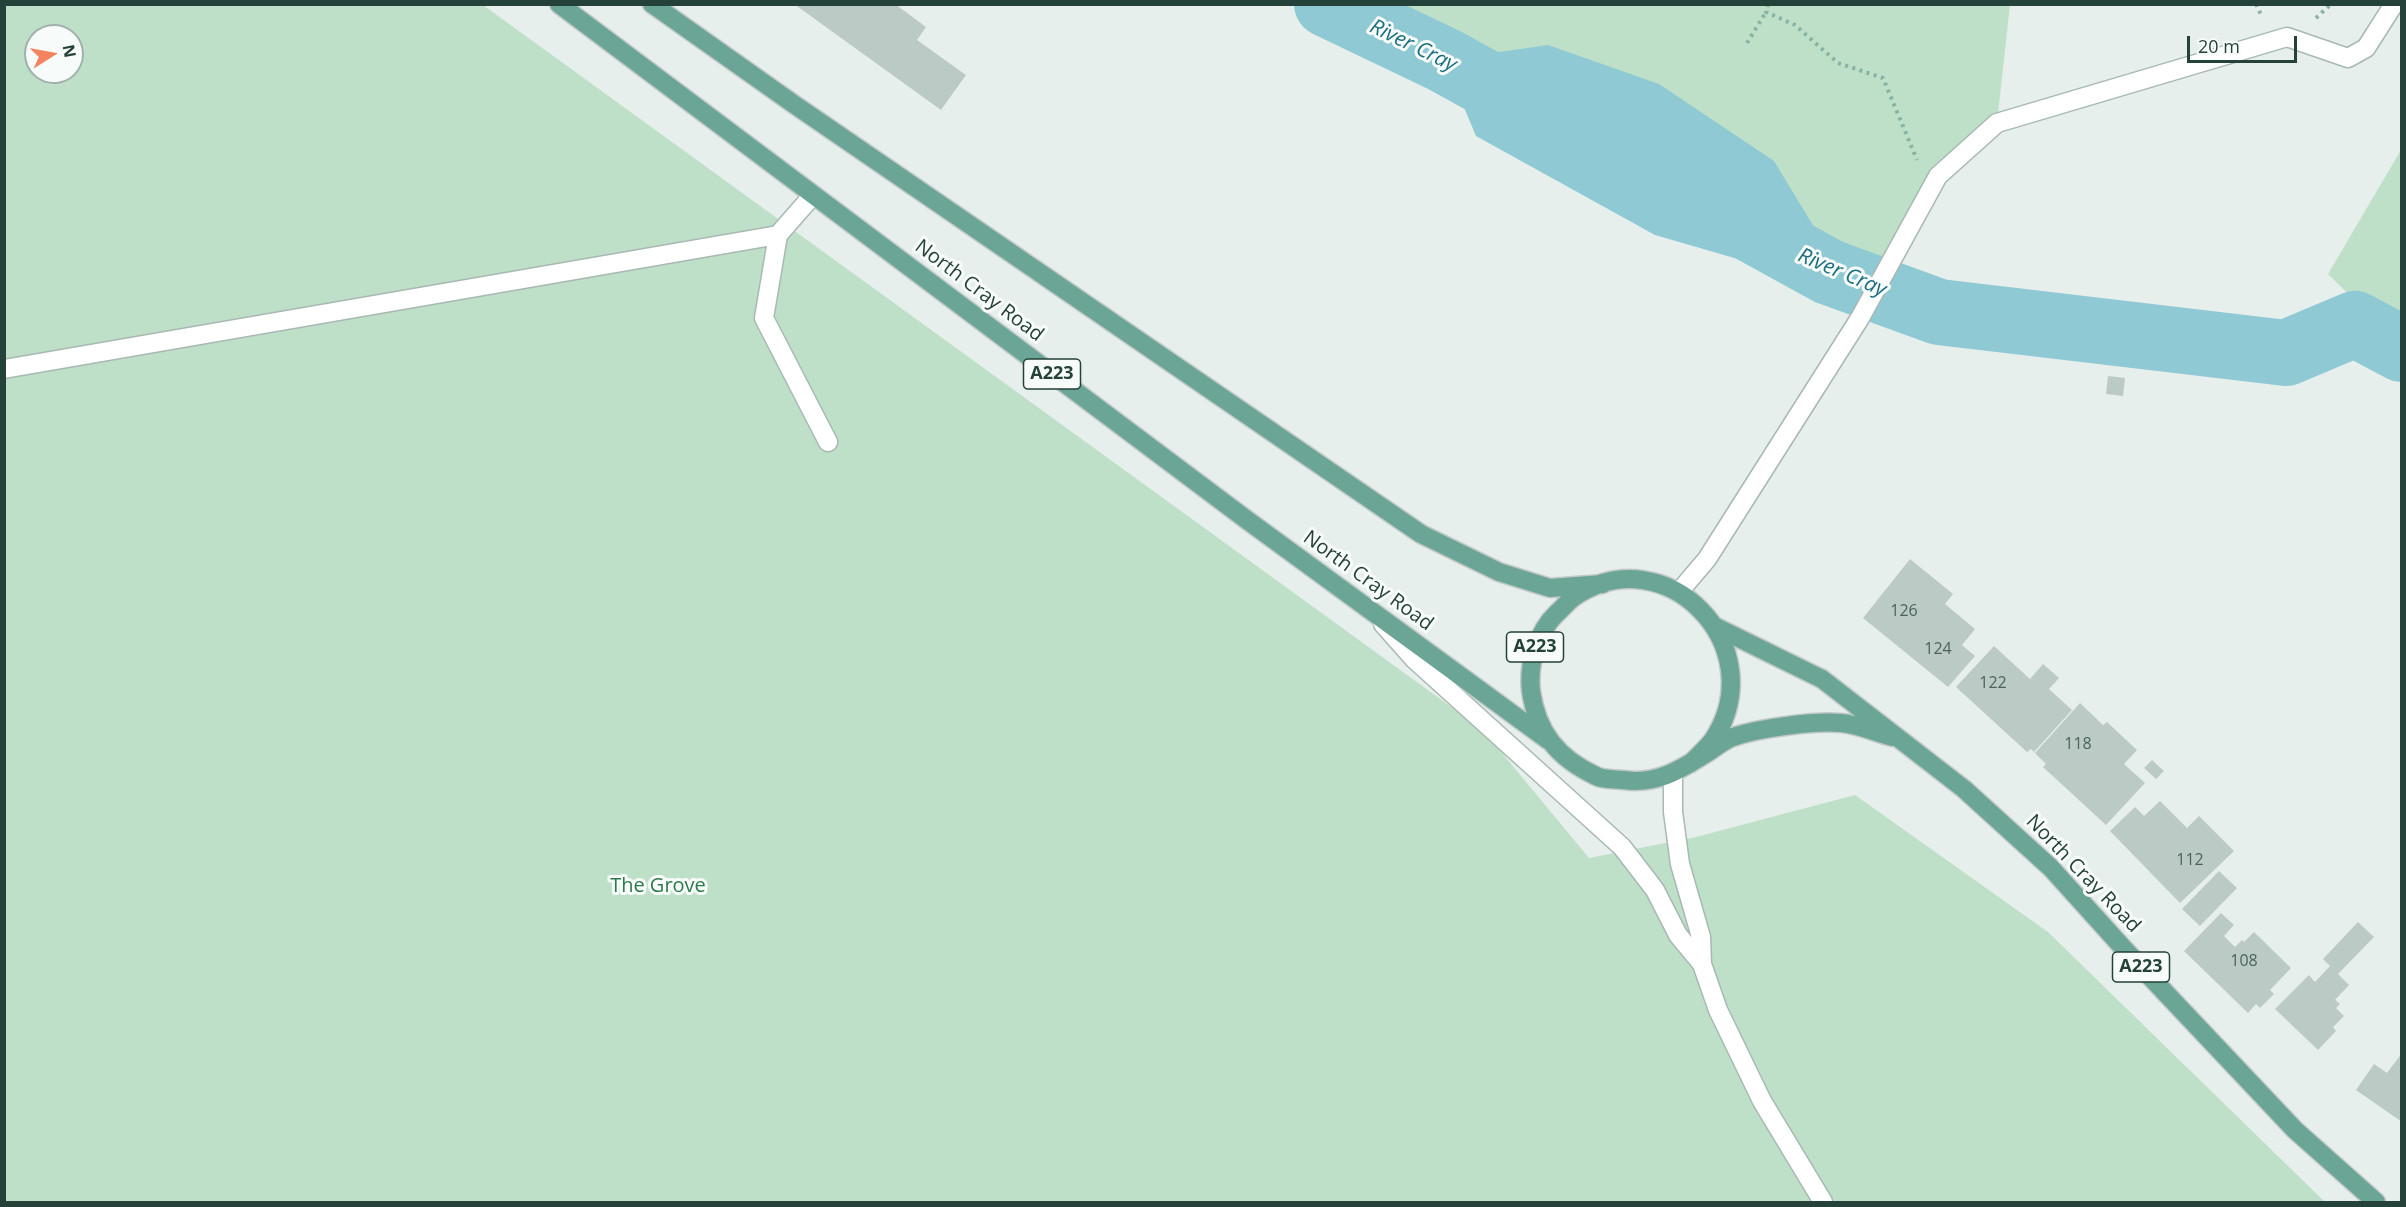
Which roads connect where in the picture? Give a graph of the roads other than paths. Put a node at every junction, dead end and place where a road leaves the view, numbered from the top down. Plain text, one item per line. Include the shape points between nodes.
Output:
1 (559, 4) edge
2 (652, 4) edge
3 (2394, 4) edge
4 (813, 195) junction
5 (778, 235) junction
6 (4, 369) edge
7 (828, 442) dead end
8 (1603, 584) junction
9 (1679, 592) junction
10 (1368, 608) junction
11 (1716, 627) junction
12 (1900, 739) junction
13 (1548, 740) junction
14 (1691, 763) junction
15 (1673, 772) junction
16 (1702, 964) junction
17 (1823, 1203) edge
18 (2376, 1203) edge

1 - 4 main road, North Cray Road / A223
2 - 8 main road, A223 via 1421,534 1499,572 1551,588
3 - 9 lane via 2366,48 2348,58 2287,37 1997,123 1938,176 1864,312 1707,559
4 - 5 lane
4 - 10 main road, North Cray Road / A223
5 - 6 lane
5 - 7 lane via 764,318
8 - 9 main road, A223 via 1629,580 1655,583
8 - 13 main road, A223 via 1574,597 1551,619 1535,647 1530,679 1534,711
9 - 11 main road, A223
10 - 13 main road, North Cray Road / A223
10 - 16 lane via 1414,659 1622,847 1654,890 1678,935
11 - 12 main road, A223 via 1822,678
11 - 14 main road, A223 via 1728,655 1731,685 1726,715 1712,741
12 - 14 main road, A223 via 1841,723 1789,726 1731,737
12 - 18 main road, North Cray Road / A223 via 1964,789 2051,868 2295,1130
13 - 15 main road, A223 via 1570,763 1599,777 1640,782
14 - 15 main road, A223
15 - 16 lane via 1672,812 1680,864 1701,937
16 - 17 lane via 1718,1010 1762,1101

